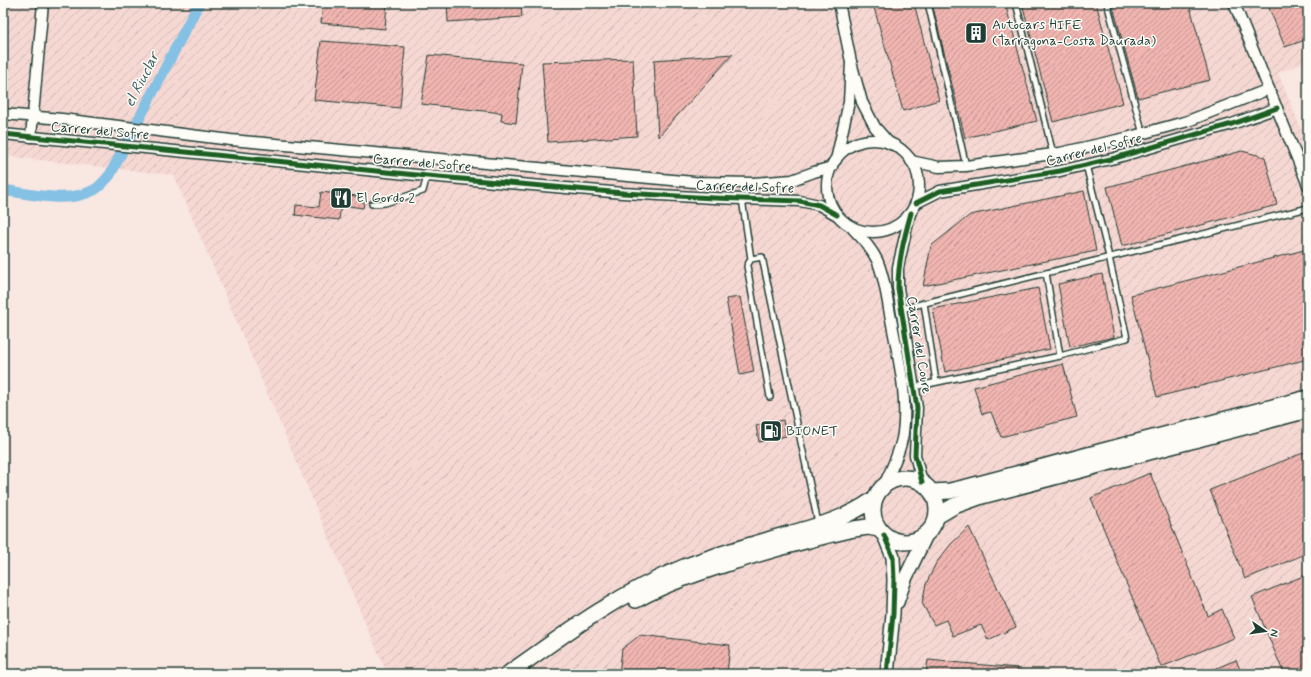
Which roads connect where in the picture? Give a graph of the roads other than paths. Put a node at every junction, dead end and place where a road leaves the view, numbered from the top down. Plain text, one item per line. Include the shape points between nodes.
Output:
1 (43, 3) edge
2 (839, 3) edge
3 (928, 3) edge
4 (1016, 3) edge
5 (1107, 3) edge
6 (1234, 3) edge
7 (851, 62) junction
8 (1269, 89) junction
9 (1277, 108) junction
10 (3, 114) edge
11 (33, 116) junction
12 (3, 134) edge
13 (1143, 134) junction
14 (31, 137) junction
15 (890, 144) junction
16 (1053, 154) junction
17 (911, 161) junction
18 (834, 164) junction
19 (1086, 165) junction
20 (966, 166) junction
21 (427, 176) junction
22 (1308, 185) edge
23 (742, 199) junction
24 (916, 203) junction
25 (372, 204) dead end
26 (1308, 208) edge
27 (911, 213) junction
28 (838, 215) junction
29 (852, 227) junction
30 (1109, 257) junction
31 (751, 259) junction
32 (1046, 273) junction
33 (924, 303) junction
34 (901, 309) junction
35 (1060, 356) junction
36 (936, 382) junction
37 (914, 387) junction
38 (770, 397) dead end
39 (1308, 398) edge
40 (1308, 410) edge
41 (884, 484) junction
42 (927, 487) junction
43 (874, 499) junction
44 (937, 516) junction
45 (818, 526) junction
46 (882, 532) junction
47 (926, 535) junction
48 (893, 614) junction
49 (508, 674) edge
50 (526, 674) edge
51 (887, 674) edge

1 - 11 street
2 - 7 street
3 - 20 lane
4 - 16 lane
5 - 13 lane
6 - 8 street
7 - 15 street via 862,102 875,127
7 - 18 street via 849,102
8 - 9 street
8 - 13 street, Carrer del Sofre via 1188,121
9 - 19 street, Carrer del Sofre via 1179,140
9 - 22 street
10 - 11 street, Carrer del Sofre
11 - 14 street
11 - 18 street, Carrer del Sofre via 239,141 694,182 753,183 792,180
12 - 14 street, Carrer del Sofre
13 - 16 street, Carrer del Sofre
14 - 21 street, Carrer del Sofre
15 - 17 street
15 - 18 street via 872,140 861,142 845,150
16 - 20 street, Carrer del Sofre
17 - 20 street, Carrer del Sofre via 939,167
17 - 24 street via 918,180
18 - 28 street via 828,180 828,191 832,207
19 - 24 street, Carrer del Sofre via 1053,173 940,191
19 - 30 lane
21 - 23 street, Carrer del Sofre
21 - 25 lane via 423,191 386,203
23 - 28 street, Carrer del Sofre via 800,201 819,205
23 - 31 lane
24 - 27 street
26 - 30 lane
27 - 29 street via 888,230 880,232
27 - 34 street, Carrer del Coure via 898,267
28 - 29 street
29 - 41 street, Carrer del Coure via 877,261 884,284 902,380 905,411 903,435
30 - 32 lane
30 - 35 lane via 1127,338
31 - 38 lane via 747,266
31 - 45 lane via 762,257
32 - 33 lane
32 - 35 lane
33 - 34 lane
33 - 36 lane
34 - 37 street, Carrer del Coure
35 - 36 lane
36 - 37 lane
37 - 42 street, Carrer del Coure via 917,408 915,455
39 - 42 main road via 950,491
40 - 44 main road via 982,496 954,506
41 - 42 main road via 908,477
41 - 43 main road
42 - 44 main road via 936,502
43 - 45 main road via 854,512
43 - 46 main road via 873,516
44 - 47 main road
45 - 49 main road via 719,554 651,581 610,604
46 - 47 main road via 891,539 904,542 914,541
46 - 48 street via 892,557
46 - 50 main road via 868,527 854,528 769,551 677,581 610,615
47 - 48 street via 905,579
48 - 51 street

